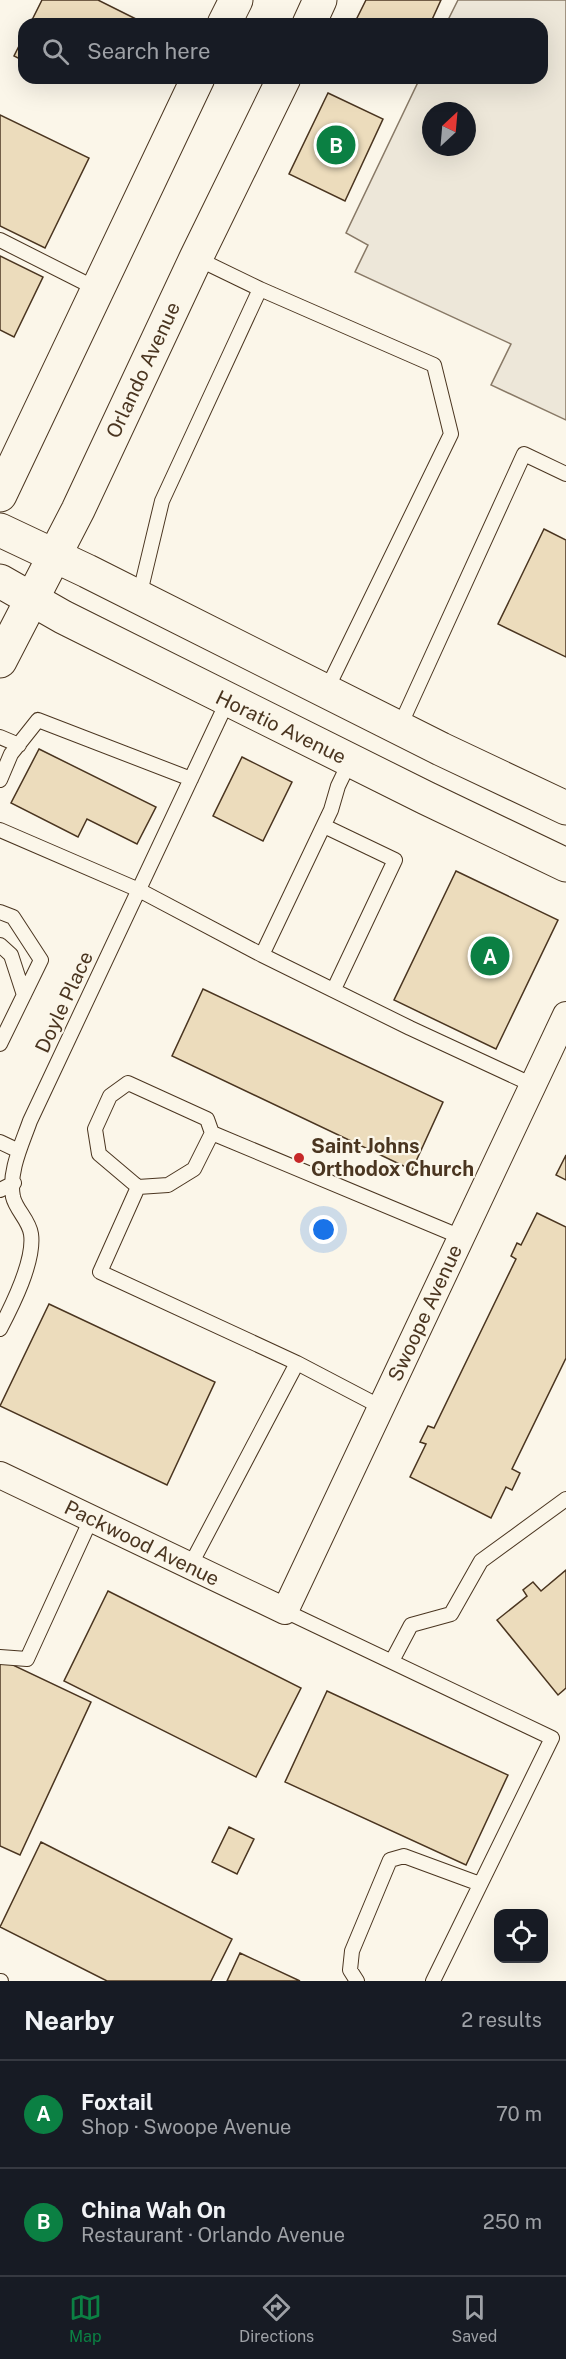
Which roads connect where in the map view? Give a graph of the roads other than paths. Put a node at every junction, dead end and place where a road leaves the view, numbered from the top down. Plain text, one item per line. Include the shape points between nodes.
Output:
1 (236, 0) edge
2 (320, 0) edge
3 (227, 18) edge
4 (312, 18) edge
5 (195, 84) edge
6 (281, 84) edge
7 (0, 240) edge
8 (196, 258) junction
9 (260, 289) junction
10 (98, 290) junction
11 (566, 474) edge
12 (0, 495) edge
13 (0, 530) edge
14 (54, 556) junction
15 (0, 581) edge
16 (139, 597) junction
17 (31, 599) junction
18 (0, 661) edge
19 (326, 691) junction
20 (228, 700) junction
21 (399, 728) junction
22 (0, 737) edge
23 (19, 745) junction
24 (350, 761) junction
25 (191, 779) junction
26 (0, 780) edge
27 (566, 808) edge
28 (324, 826) junction
29 (0, 830) edge
30 (566, 865) edge
31 (139, 890) junction
32 (0, 912) edge
33 (0, 945) edge
34 (262, 955) junction
35 (334, 989) junction
36 (24, 995) junction
37 (566, 1015) edge
38 (0, 1044) edge
39 (533, 1085) junction
40 (212, 1133) junction
41 (0, 1142) edge
42 (19, 1152) junction
43 (14, 1183) junction
44 (138, 1188) junction
45 (0, 1190) edge
46 (461, 1237) junction
47 (0, 1329) edge
48 (297, 1363) junction
49 (381, 1407) junction
50 (0, 1475) edge
51 (566, 1499) edge
52 (91, 1519) junction
53 (190, 1566) junction
54 (285, 1611) junction
55 (0, 1657) edge
56 (392, 1661) junction
57 (480, 1884) junction
58 (357, 1981) edge
59 (433, 1981) edge

1 - 3 main road
2 - 4 main road
5 - 10 main road
6 - 8 main road, Orlando Avenue
7 - 10 lane
8 - 9 lane
8 - 14 main road, Orlando Avenue
9 - 16 lane via 162,501
9 - 19 lane via 434,364 451,434
10 - 12 main road
11 - 21 lane via 524,454
13 - 14 main road
14 - 16 main road
14 - 17 main road, Orlando Avenue
15 - 17 main road, Horatio Avenue
16 - 19 main road
17 - 18 main road, Orlando Avenue
17 - 20 main road, Horatio Avenue
19 - 21 main road
20 - 24 main road, Horatio Avenue
20 - 25 lane, Doyle Place
21 - 27 main road
22 - 23 lane
23 - 25 lane via 38,720
23 - 26 lane
24 - 28 lane
24 - 30 main road, Horatio Avenue
25 - 31 lane, Doyle Place
28 - 34 lane
28 - 35 lane via 395,860
29 - 31 lane
31 - 34 lane
31 - 42 lane, Doyle Place
32 - 36 lane via 13,917 41,960
33 - 36 lane via 11,955
34 - 35 lane
35 - 39 lane
36 - 38 lane
37 - 39 street, Swoope Avenue
39 - 46 street, Swoope Avenue
40 - 44 lane via 194,1169 168,1185
40 - 44 lane via 207,1119 128,1083 110,1096 94,1129 99,1154
40 - 46 lane
41 - 42 lane
42 - 43 lane, Doyle Place
43 - 45 lane
43 - 47 lane, Doyle Place via 13,1197 31,1235 28,1262
44 - 48 lane via 100,1272
46 - 49 street, Swoope Avenue
48 - 49 lane
48 - 53 lane
49 - 54 street, Swoope Avenue
50 - 52 street, Packwood Avenue
51 - 56 lane via 481,1562 451,1614 411,1625
52 - 53 street, Packwood Avenue
52 - 55 lane via 27,1659
53 - 54 street, Packwood Avenue
54 - 56 lane
56 - 57 lane via 552,1738
57 - 58 lane via 404,1856 390,1860 352,1951 350,1970
57 - 59 lane

